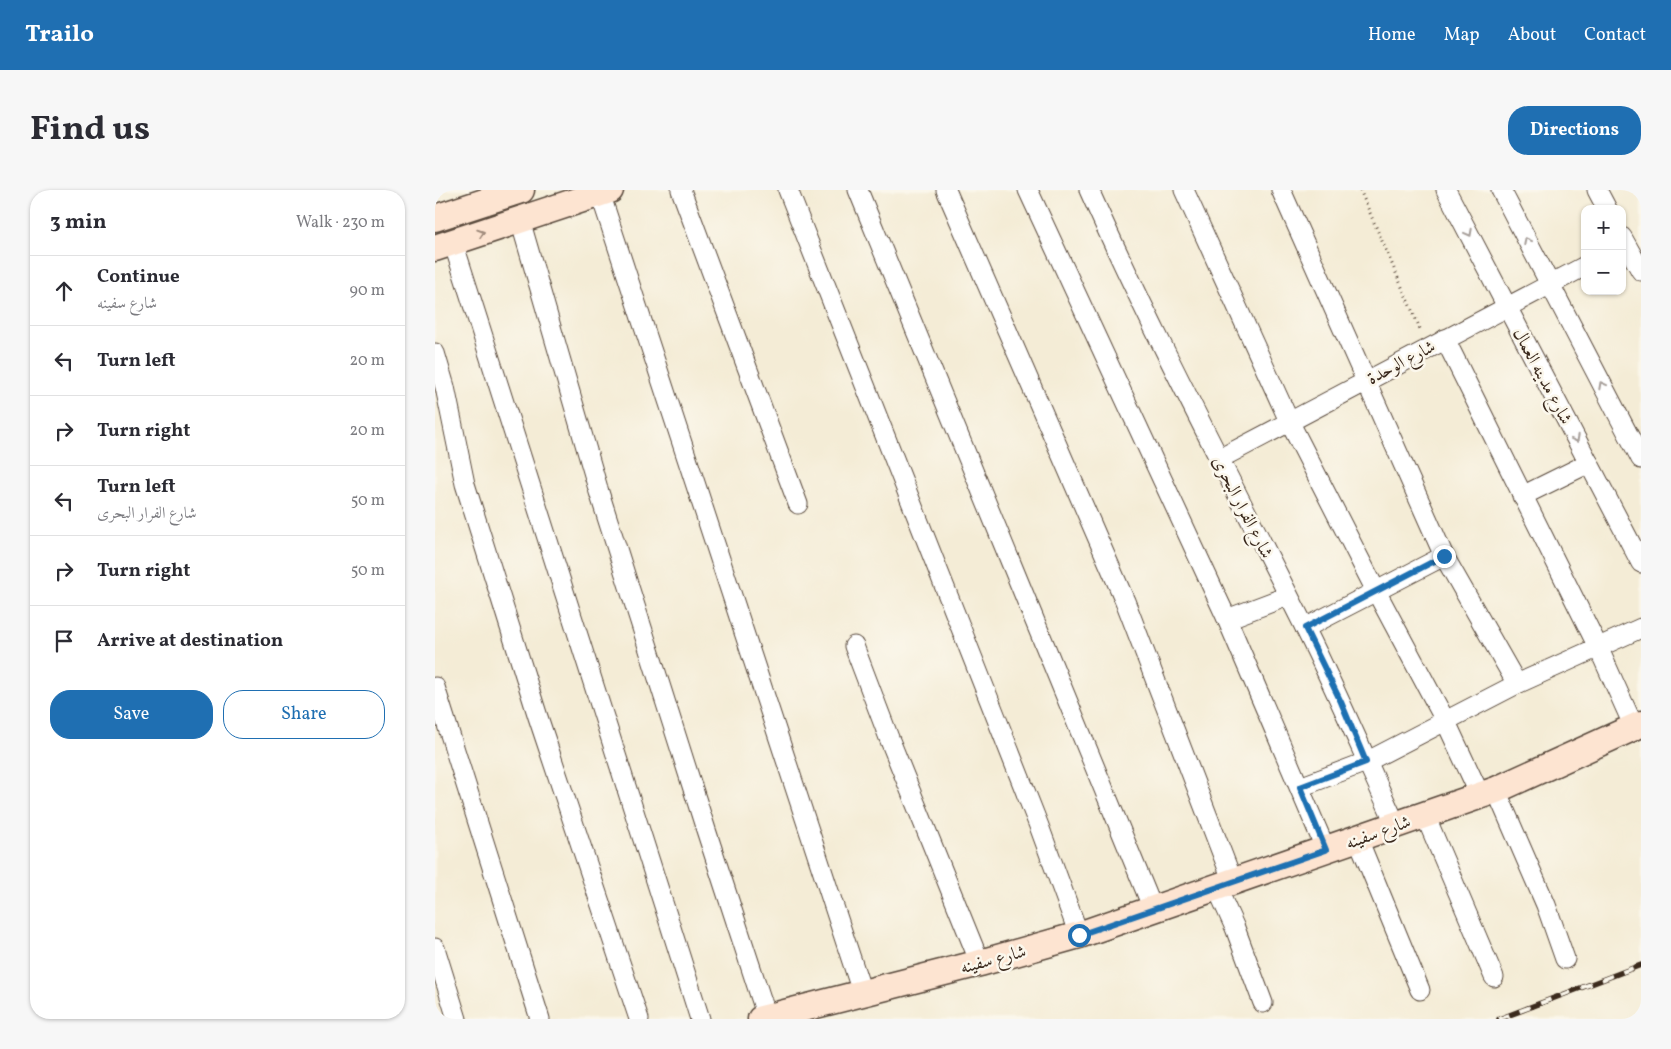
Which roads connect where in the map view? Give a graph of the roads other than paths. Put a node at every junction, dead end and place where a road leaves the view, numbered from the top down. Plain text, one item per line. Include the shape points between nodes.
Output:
1 (521, 190) edge
2 (681, 190) edge
3 (788, 190) edge
4 (858, 190) edge
5 (946, 190) edge
6 (1027, 190) edge
7 (1089, 190) edge
8 (1184, 190) edge
9 (1281, 190) edge
10 (1446, 190) edge
11 (1501, 190) edge
12 (1597, 190) edge
13 (605, 192) edge
14 (1605, 205) edge
15 (435, 218) edge
16 (520, 220) junction
17 (1628, 241) edge
18 (444, 245) edge
19 (1581, 268) edge
20 (1641, 271) edge
21 (1550, 284) junction
22 (1507, 307) junction
23 (1437, 344) junction
24 (435, 353) edge
25 (1366, 381) junction
26 (1289, 421) junction
27 (1636, 438) edge
28 (1219, 459) junction
29 (1641, 459) edge
30 (1589, 463) junction
31 (1521, 496) junction
32 (798, 504) dead end
33 (1444, 556) junction
34 (1641, 563) edge
35 (1376, 591) junction
36 (1288, 596) junction
37 (1227, 619) junction
38 (1305, 628) junction
39 (1641, 628) edge
40 (854, 646) dead end
41 (1598, 647) junction
42 (1517, 684) junction
43 (435, 687) edge
44 (1446, 722) junction
45 (1638, 726) edge
46 (1366, 762) junction
47 (1300, 787) junction
48 (1488, 793) junction
49 (1425, 815) junction
50 (1396, 825) junction
51 (1358, 839) junction
52 (1326, 850) junction
53 (1225, 885) junction
54 (1153, 910) junction
55 (1079, 935) junction
56 (435, 948) edge
57 (1565, 959) dead end
58 (980, 963) junction
59 (1494, 977) dead end
60 (1419, 990) dead end
61 (861, 992) junction
62 (1263, 1003) dead end
63 (764, 1018) edge
64 (457, 1019) edge
65 (540, 1019) edge
66 (639, 1019) edge
67 (701, 1019) edge

1 - 15 street
2 - 32 street
3 - 55 street
4 - 54 street
5 - 53 street via 1125,601
6 - 37 street
7 - 28 street, شارع الفرار البحرى
8 - 26 street
9 - 25 street
10 -> 22 street, شارع مدينه العمال
21 -> 11 street
12 - 14 street
13 - 16 street
13 - 61 street
18 -> 16 street
16 - 63 street via 599,492
17 - 20 street
18 - 67 street
19 - 21 street, شارع الوحدة
21 - 22 street, شارع الوحدة
27 -> 21 street
22 - 23 street, شارع الوحدة
22 -> 30 street, شارع مدينه العمال
23 - 25 street, شارع الوحدة
23 - 31 street
24 - 66 street via 465,484 538,717
25 - 26 street, شارع الوحدة
25 - 33 street
26 - 28 street, شارع الوحدة
26 - 35 street
27 - 29 street
28 - 36 street, شارع الفرار البحرى
30 - 31 street
30 - 34 street, شارع مدينه العمال
31 - 41 street
33 - 35 street
33 - 42 street
35 - 38 street
35 - 44 street
36 - 37 street
36 - 38 street, شارع الفرار البحرى
37 - 47 street
38 - 46 street, شارع الفرار البحرى
39 - 41 street
40 - 58 street
41 - 42 street
41 - 45 street
42 - 44 street
43 - 65 street
44 - 46 street
44 - 48 street
45 - 48 street, شارع سفينه
46 - 47 street
46 - 50 street, شارع الفرار البحرى
47 - 52 street
48 - 49 street, شارع سفينه
48 - 57 street via 1546,904
49 - 50 street, شارع سفينه
49 - 59 street
50 - 51 street, شارع سفينه
51 - 52 street, شارع سفينه
51 - 60 street
52 - 53 street, شارع سفينه
53 - 54 street, شارع سفينه
53 - 62 street via 1235,928
54 - 55 street, شارع سفينه
55 - 58 street, شارع سفينه
56 - 64 street
58 - 61 street, شارع سفينه
61 - 63 street, شارع سفينه

